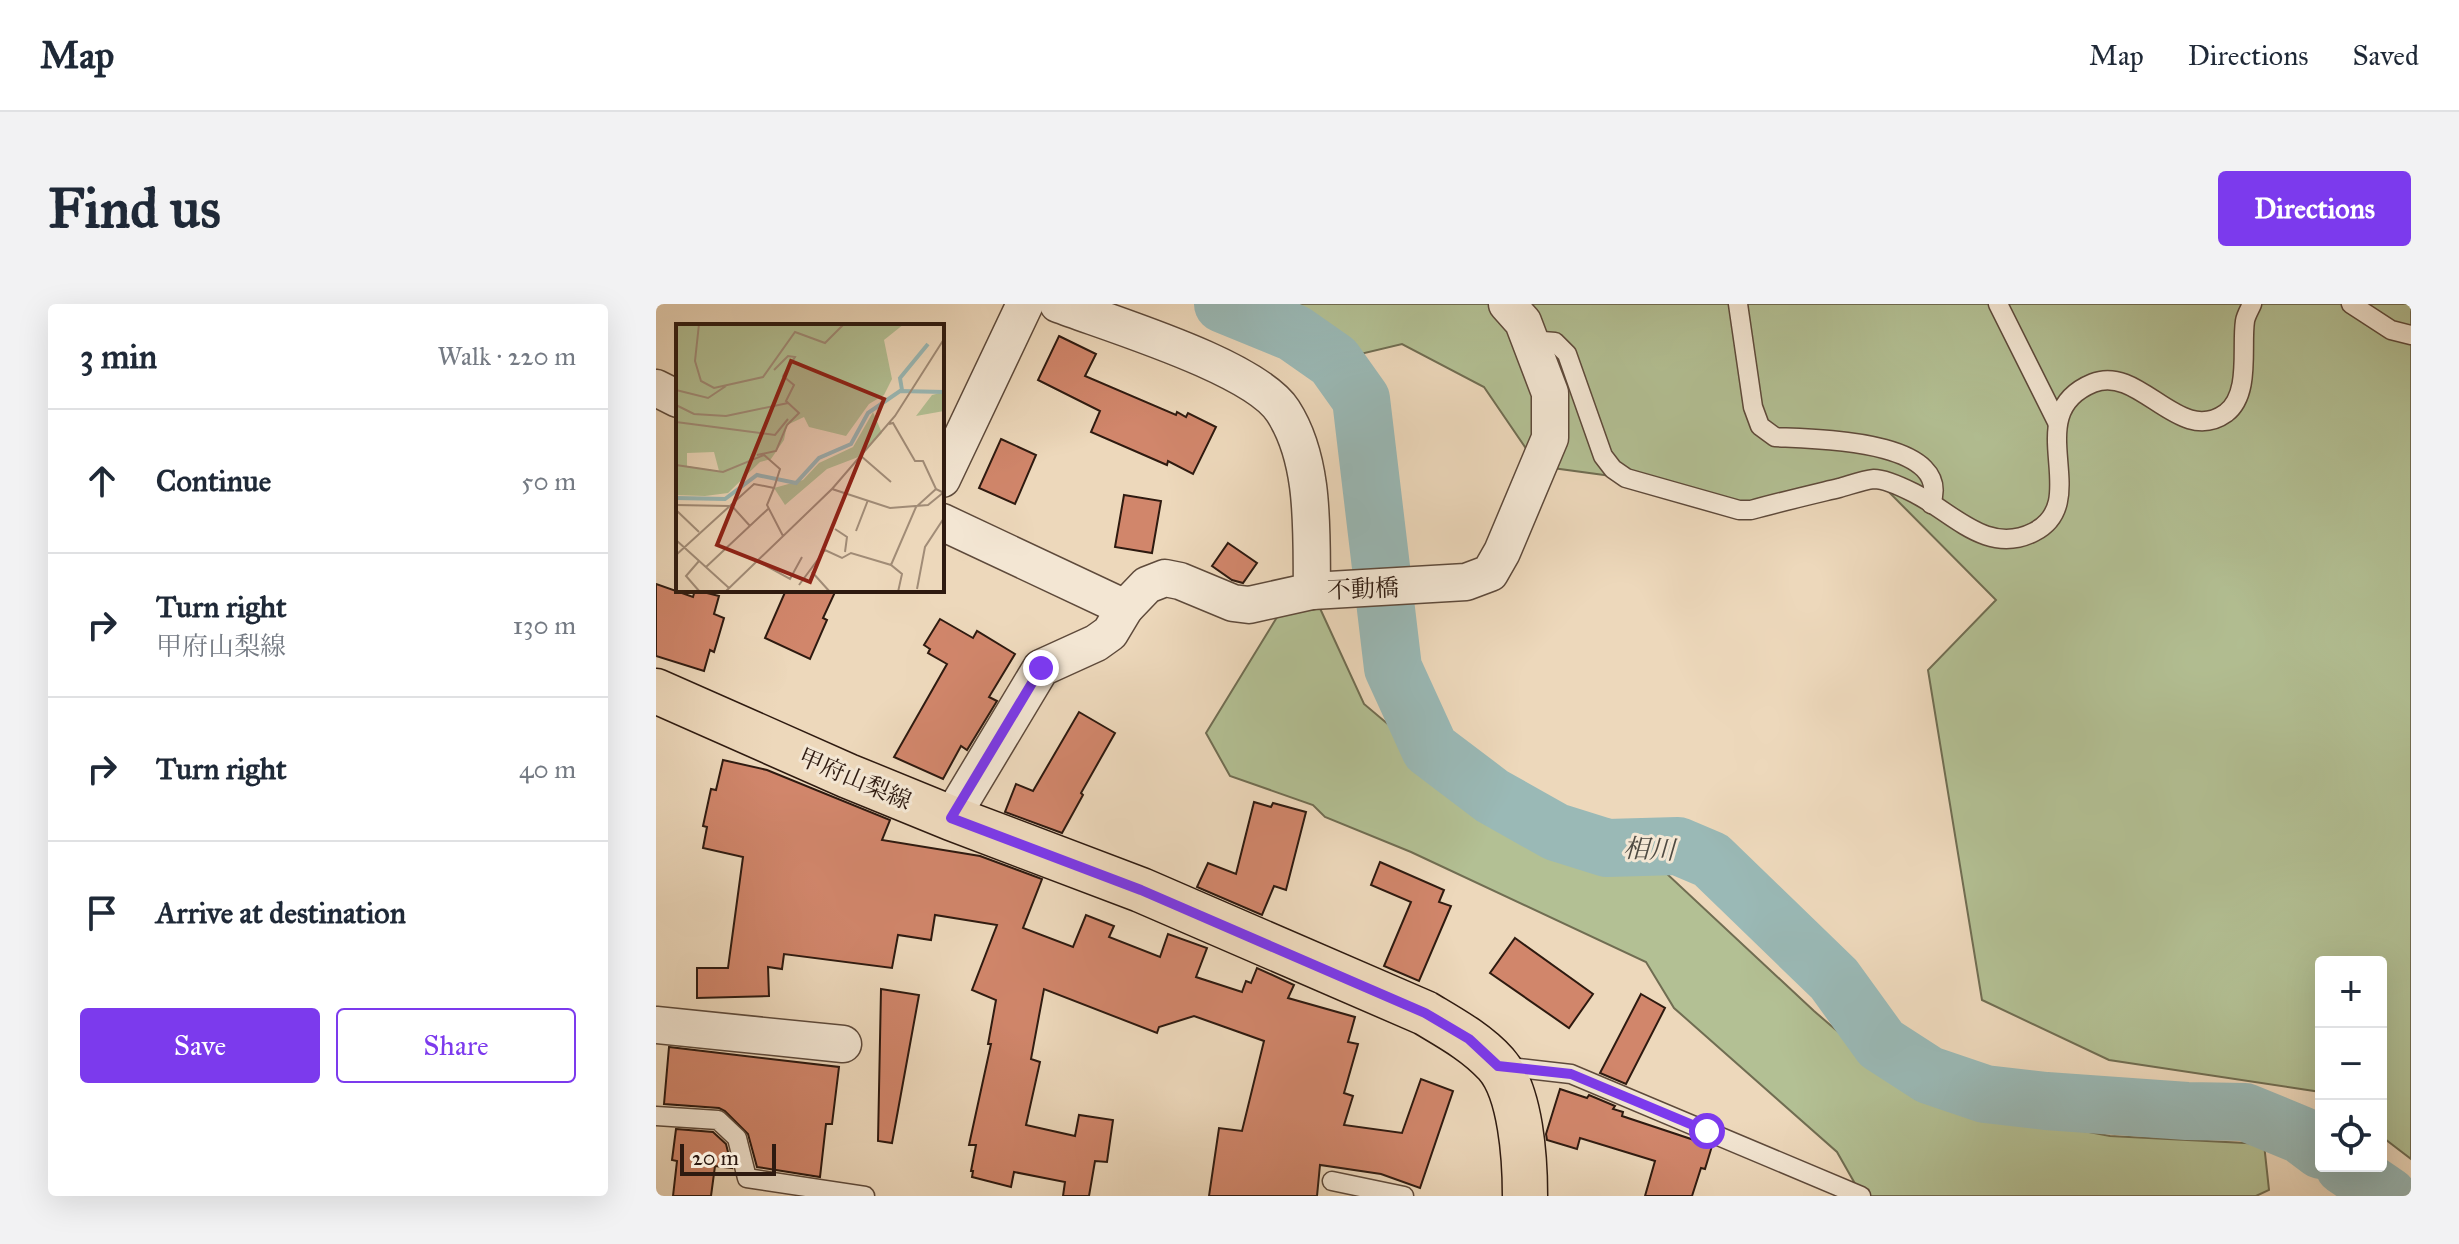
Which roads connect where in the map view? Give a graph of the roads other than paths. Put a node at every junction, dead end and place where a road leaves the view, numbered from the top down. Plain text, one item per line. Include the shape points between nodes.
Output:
1 (1025, 304) edge
2 (1058, 304) edge
3 (1507, 304) edge
4 (1738, 304) edge
5 (1998, 304) edge
6 (2252, 304) edge
7 (2351, 304) edge
8 (2411, 335) edge
9 (1530, 340) junction
10 (656, 388) edge
11 (676, 398) edge
12 (2057, 422) junction
13 (944, 475) edge
14 (1931, 504) junction
15 (944, 523) edge
16 (1312, 591) junction
17 (1125, 608) junction
18 (656, 691) edge
19 (951, 818) junction
20 (656, 1025) edge
21 (843, 1044) dead end
22 (1498, 1066) junction
23 (656, 1116) edge
24 (1332, 1181) dead end
25 (745, 1187) edge
26 (865, 1196) edge
27 (1404, 1196) edge
28 (1525, 1196) edge
29 (1861, 1196) edge

1 - 13 street
2 - 16 street via 1224,367 1266,390 1283,411 1296,441 1310,495
3 - 9 street, 不動橋
4 - 14 lane via 1753,407 1766,432 1775,437 1862,442 1919,464 1934,481
5 - 12 lane
6 - 12 lane via 2245,319 2245,367 2228,412 2201,421 2183,417 2112,379 2082,388
7 - 8 lane via 2391,330
9 - 14 lane via 1555,342 1567,354 1603,456 1626,478 1739,510 1876,479
9 - 16 street, 不動橋 via 1550,393 1550,438 1490,573 1466,582
10 - 11 street
12 - 14 lane via 2060,488 2047,522 2035,532 1998,539 1978,534
15 - 17 street
16 - 17 street, 不動橋 via 1249,605 1165,578 1147,585
17 - 19 street via 1110,633 1096,643 1041,668
18 - 19 main road, 甲府山梨線
19 - 22 main road, 甲府山梨線 via 1141,890 1425,1013 1469,1039
20 - 21 street
22 - 28 main road, 甲府山梨線 via 1517,1109
22 - 29 lane via 1571,1074
23 - 25 lane via 718,1120 737,1138
24 - 27 lane
25 - 26 lane

